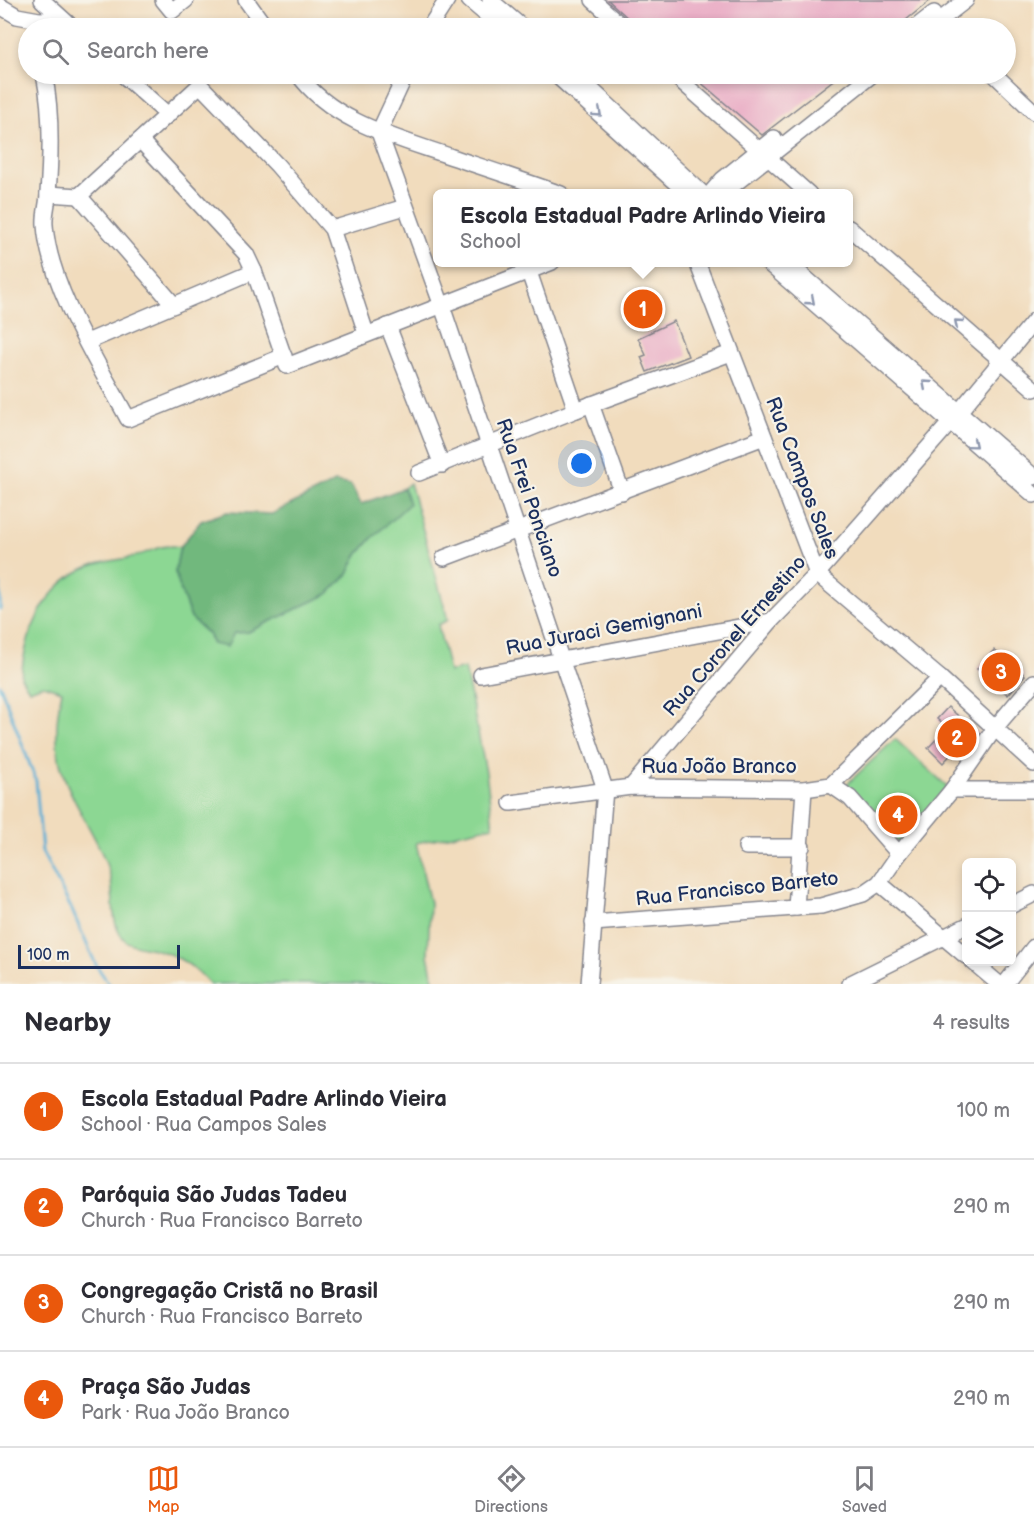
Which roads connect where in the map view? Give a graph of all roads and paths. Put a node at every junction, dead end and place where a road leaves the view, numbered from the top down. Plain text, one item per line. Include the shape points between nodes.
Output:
1 (42, 0) edge
2 (186, 0) edge
3 (246, 0) edge
4 (447, 0) edge
5 (469, 0) edge
6 (490, 0) edge
7 (593, 0) edge
8 (951, 0) edge
9 (966, 0) edge
10 (0, 6) edge
11 (168, 6) edge
12 (17, 16) joint
13 (26, 18) edge
14 (62, 18) edge
15 (260, 18) edge
16 (435, 18) edge
17 (490, 18) edge
18 (511, 18) edge
19 (613, 18) edge
20 (941, 18) edge
21 (944, 18) edge
22 (46, 84) edge
23 (133, 84) edge
24 (308, 84) edge
25 (401, 84) edge
26 (566, 84) edge
27 (586, 84) edge
28 (684, 84) edge
29 (845, 84) edge
30 (859, 84) edge
31 (1005, 84) edge
32 (1034, 112) edge
33 (168, 115) junction
34 (379, 132) junction
35 (140, 140) junction
36 (763, 153) junction
37 (546, 189) edge
38 (682, 189) edge
39 (698, 189) edge
40 (714, 189) edge
41 (727, 189) edge
42 (803, 189) edge
43 (48, 194) junction
44 (79, 196) junction
45 (405, 207) junction
46 (332, 229) junction
47 (853, 232) edge
48 (540, 267) edge
49 (699, 267) edge
50 (773, 267) edge
51 (792, 267) edge
52 (254, 271) junction
53 (529, 272) junction
54 (174, 304) junction
55 (442, 306) junction
56 (1034, 321) edge
57 (388, 326) junction
58 (366, 333) junction
59 (87, 342) junction
60 (731, 353) junction
61 (286, 361) junction
62 (1001, 361) junction
63 (1034, 389) edge
64 (591, 404) junction
65 (576, 410) junction
66 (954, 418) junction
67 (764, 437) junction
68 (490, 444) junction
69 (442, 465) junction
70 (419, 473) dead end
71 (1034, 477) edge
72 (622, 492) junction
73 (1034, 495) edge
74 (518, 532) junction
75 (444, 558) dead end
76 (817, 574) junction
77 (771, 621) junction
78 (562, 658) junction
79 (481, 675) dead end
80 (940, 678) junction
81 (1034, 682) edge
82 (994, 728) junction
83 (1034, 764) edge
84 (831, 785) junction
85 (631, 787) junction
86 (604, 789) junction
87 (804, 789) junction
88 (952, 790) junction
89 (1034, 790) edge
90 (511, 803) dead end
91 (746, 847) dead end
92 (802, 847) junction
93 (899, 854) junction
94 (879, 883) junction
95 (1034, 894) edge
96 (1016, 903) edge
97 (796, 908) junction
98 (593, 923) junction
99 (962, 928) edge
100 (945, 937) junction
101 (1034, 947) edge
102 (962, 952) edge
103 (978, 966) edge
104 (589, 984) edge
105 (849, 984) edge
106 (999, 984) edge
107 (1005, 984) edge

1 - 14 street
2 - 11 street
3 - 15 street
4 - 16 street
5 - 17 street
6 - 18 street
7 - 19 street
8 - 20 street
9 - 21 street
10 - 12 street
12 - 13 street
22 - 43 street
23 - 33 street
24 - 34 street via 344,115
25 - 34 street
26 -> 38 street
27 - 39 street
28 - 36 street
29 - 36 street
30 - 36 street
31 - 32 street
33 - 35 street
33 - 46 street via 200,85
34 - 37 street
34 - 45 street, Rua Frei Ponciano
35 - 44 street
35 - 52 street via 239,244
36 - 40 street
36 - 41 street
36 - 42 street
43 - 44 street
43 - 59 street via 47,238 70,310
44 - 54 street
45 - 46 street
45 - 55 street, Rua Frei Ponciano
46 - 58 street
62 -> 47 street
48 - 53 street
49 - 60 street, Rua Campos Sales
50 -> 66 street
66 -> 51 street
52 - 54 street
52 - 61 street
53 - 55 street
53 - 65 street
54 - 59 street
55 - 57 street
55 - 68 street, Rua Frei Ponciano
56 - 62 street, Rua Coronel Ernestino
57 - 58 street
57 - 69 street
58 - 61 street
59 - 61 street via 128,419
60 - 64 street
60 - 67 street, Rua Campos Sales
62 - 63 street
62 - 66 street, Rua Coronel Ernestino
64 - 65 street
64 - 72 street
65 - 68 street
66 - 71 street
66 -> 73 street
66 - 76 street, Rua Coronel Ernestino
67 - 72 street
67 - 76 street, Rua Campos Sales
68 - 69 street
68 - 74 street, Rua Frei Ponciano
69 - 70 street
72 - 74 street
74 - 75 street
74 - 78 street, Rua Frei Ponciano
76 - 77 street, Rua Coronel Ernestino
76 - 80 street, Rua Campos Sales
77 - 78 street, Rua Juraci Gemignani
77 - 85 street, Rua Coronel Ernestino
78 - 79 street, Rua Juraci Gemignani
78 - 86 street, Rua Frei Ponciano
80 - 82 street, Rua Campos Sales
80 - 84 street
81 - 82 street, Rua Francisco Barreto
82 - 83 street, Rua Campos Sales
82 - 88 street, Rua Francisco Barreto
84 - 87 street, Rua João Branco
84 - 93 street via 850,798
85 - 86 street, Rua João Branco
85 - 87 street, Rua João Branco
86 - 90 street, Rua João Branco
86 - 98 street, Rua Frei Ponciano
87 - 92 street
88 - 89 street
88 - 93 street, Rua Francisco Barreto
91 - 92 street
92 - 97 street
93 - 94 street, Rua Francisco Barreto
94 - 97 street, Rua Francisco Barreto via 842,902
94 - 100 street
95 - 96 street
97 - 98 street, Rua Francisco Barreto
98 - 104 street, Rua Frei Ponciano
99 - 100 street
100 - 102 street
100 - 105 street
101 - 107 street
103 - 106 street

